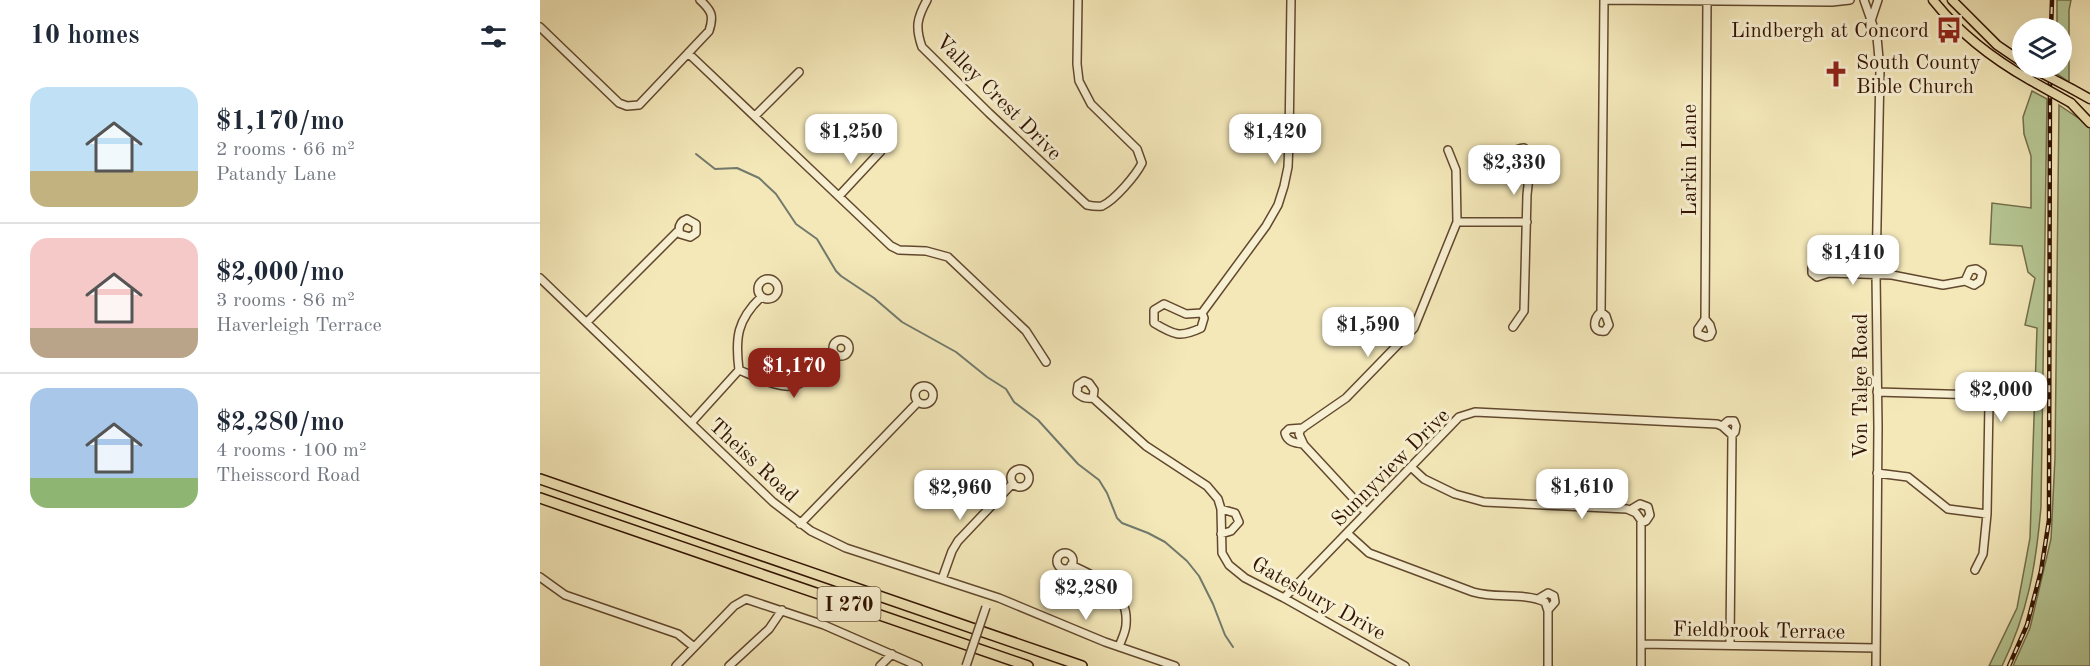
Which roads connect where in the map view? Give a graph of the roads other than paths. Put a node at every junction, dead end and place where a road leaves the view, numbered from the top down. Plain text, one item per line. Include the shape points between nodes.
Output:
1 (700, 0) edge
2 (927, 0) edge
3 (1078, 0) edge
4 (1291, 0) edge
5 (1605, 0) edge
6 (1850, 0) edge
7 (1864, 0) edge
8 (1878, 0) edge
9 (1932, 0) edge
10 (1952, 0) edge
11 (1707, 1) edge
12 (1871, 21) junction
13 (540, 27) edge
14 (688, 53) junction
15 (2012, 55) edge
16 (799, 72) dead end
17 (2051, 78) edge
18 (2090, 99) edge
19 (2071, 103) junction
20 (2090, 114) edge
21 (755, 116) junction
22 (2090, 123) edge
23 (1448, 150) dead end
24 (881, 151) dead end
25 (1525, 166) dead end
26 (839, 196) junction
27 (1457, 222) junction
28 (1527, 222) junction
29 (679, 230) dead end
30 (1830, 273) dead end
31 (1876, 274) junction
32 (540, 278) edge
33 (1965, 281) dead end
34 (761, 297) dead end
35 (1601, 312) dead end
36 (1202, 313) junction
37 (1705, 320) dead end
38 (586, 322) junction
39 (1513, 327) dead end
40 (835, 354) dead end
41 (1046, 362) dead end
42 (739, 370) junction
43 (1877, 392) junction
44 (1093, 398) dead end
45 (918, 402) dead end
46 (691, 423) junction
47 (1303, 428) junction
48 (1304, 444) junction
49 (1411, 467) junction
50 (1877, 473) junction
51 (540, 479) edge
52 (1013, 483) dead end
53 (540, 498) edge
54 (1221, 509) junction
55 (1630, 510) junction
56 (1366, 512) junction
57 (1988, 514) junction
58 (1641, 523) junction
59 (800, 524) junction
60 (1347, 532) junction
61 (1221, 534) junction
62 (1071, 565) dead end
63 (1975, 570) dead end
64 (540, 577) edge
65 (942, 579) junction
66 (990, 595) junction
67 (1284, 598) junction
68 (782, 610) junction
69 (1641, 644) junction
70 (1730, 645) junction
71 (694, 647) junction
72 (1119, 647) junction
73 (1876, 648) junction
74 (892, 654) junction
75 (676, 666) edge
76 (729, 666) edge
77 (880, 666) edge
78 (918, 666) edge
79 (966, 666) edge
80 (1028, 666) edge
81 (1082, 666) edge
82 (1175, 666) edge
83 (1405, 666) edge
84 (1548, 666) edge
85 (1641, 666) edge
86 (1876, 666) edge

1 - 14 street via 711,10 713,19 709,31
2 - 3 street, Valley Crest Drive via 918,16 922,47 1088,205 1102,206 1138,171 1142,162 1137,149 1091,104 1079,81
4 - 36 street via 1289,141 1284,186 1266,226
5 - 11 street
5 - 35 street
6 - 11 street
7 - 12 street, Von Talge Road
8 - 12 street
9 - 19 main road, bridge via 1978,46
10 - 15 main road
11 - 37 street, Larkin Lane
12 - 31 street, Von Talge Road via 1880,70
13 - 14 street via 619,103 627,106 639,105
14 - 21 street
16 - 21 street
17 - 18 main road, bridge
19 - 20 main road
19 - 22 main road
21 - 26 street
23 - 27 street via 1456,170
24 - 26 street
25 - 28 street via 1529,176
26 - 41 street via 891,246 948,257 1026,332
27 - 28 street
27 - 47 street via 1414,328 1346,398
28 - 39 street via 1524,311
29 - 38 street
30 - 31 street
31 - 33 street via 1943,285
31 - 43 street, Von Talge Road
32 - 38 street, Theiss Road
34 - 42 street via 739,329
36 - 36 street via 1186,314 1164,304 1154,310 1154,323 1174,335 1190,333 1201,328
38 - 46 street, Theiss Road
40 - 42 street via 806,382 788,388
42 - 46 street
43 - 50 street, Von Talge Road
43 - 57 street via 1986,398
44 - 54 street via 1146,446 1207,486
45 - 59 street
46 - 59 street, Theiss Road
47 - 48 street via 1299,434
47 - 48 street via 1285,433 1292,442
48 - 56 street
49 - 55 street via 1445,489 1484,502
49 - 56 street, Sunnyview Drive
49 - 70 street, Sunnyview Drive via 1459,417 1475,412 1722,426 1732,435
50 - 57 street via 1908,477 1948,509
50 - 73 street, Von Talge Road
51 - 81 highway, I 270
52 - 65 street via 958,541
53 - 80 highway, I 270
54 - 61 street, Gatesbury Drive
54 - 61 street via 1235,513 1239,522 1231,531
55 - 58 street
55 - 58 street via 1640,504 1648,507 1650,515
56 - 60 street, Sunnyview Drive
57 - 63 street via 1983,554
58 - 69 street
59 - 65 street, Theiss Road via 846,548
60 - 67 street, Sunnyview Drive
60 - 84 street via 1369,553 1473,592 1545,602
61 - 67 street, Gatesbury Drive via 1222,553 1229,565
62 - 72 street via 1107,583 1120,598 1126,627
64 - 71 street via 565,595 678,634
65 - 66 street, Theiss Road
66 - 72 street, Theiss Road
66 - 79 street, bridge
67 - 83 street, Gatesbury Drive
68 - 71 street via 742,600
68 - 74 street
68 - 76 street via 769,629
69 - 70 street, Fieldbrook Terrace
69 - 85 street
70 - 73 street, Fieldbrook Terrace
71 - 75 street
72 - 82 street, Theiss Road
73 - 86 street, Von Talge Road
74 - 77 street
74 - 78 street

